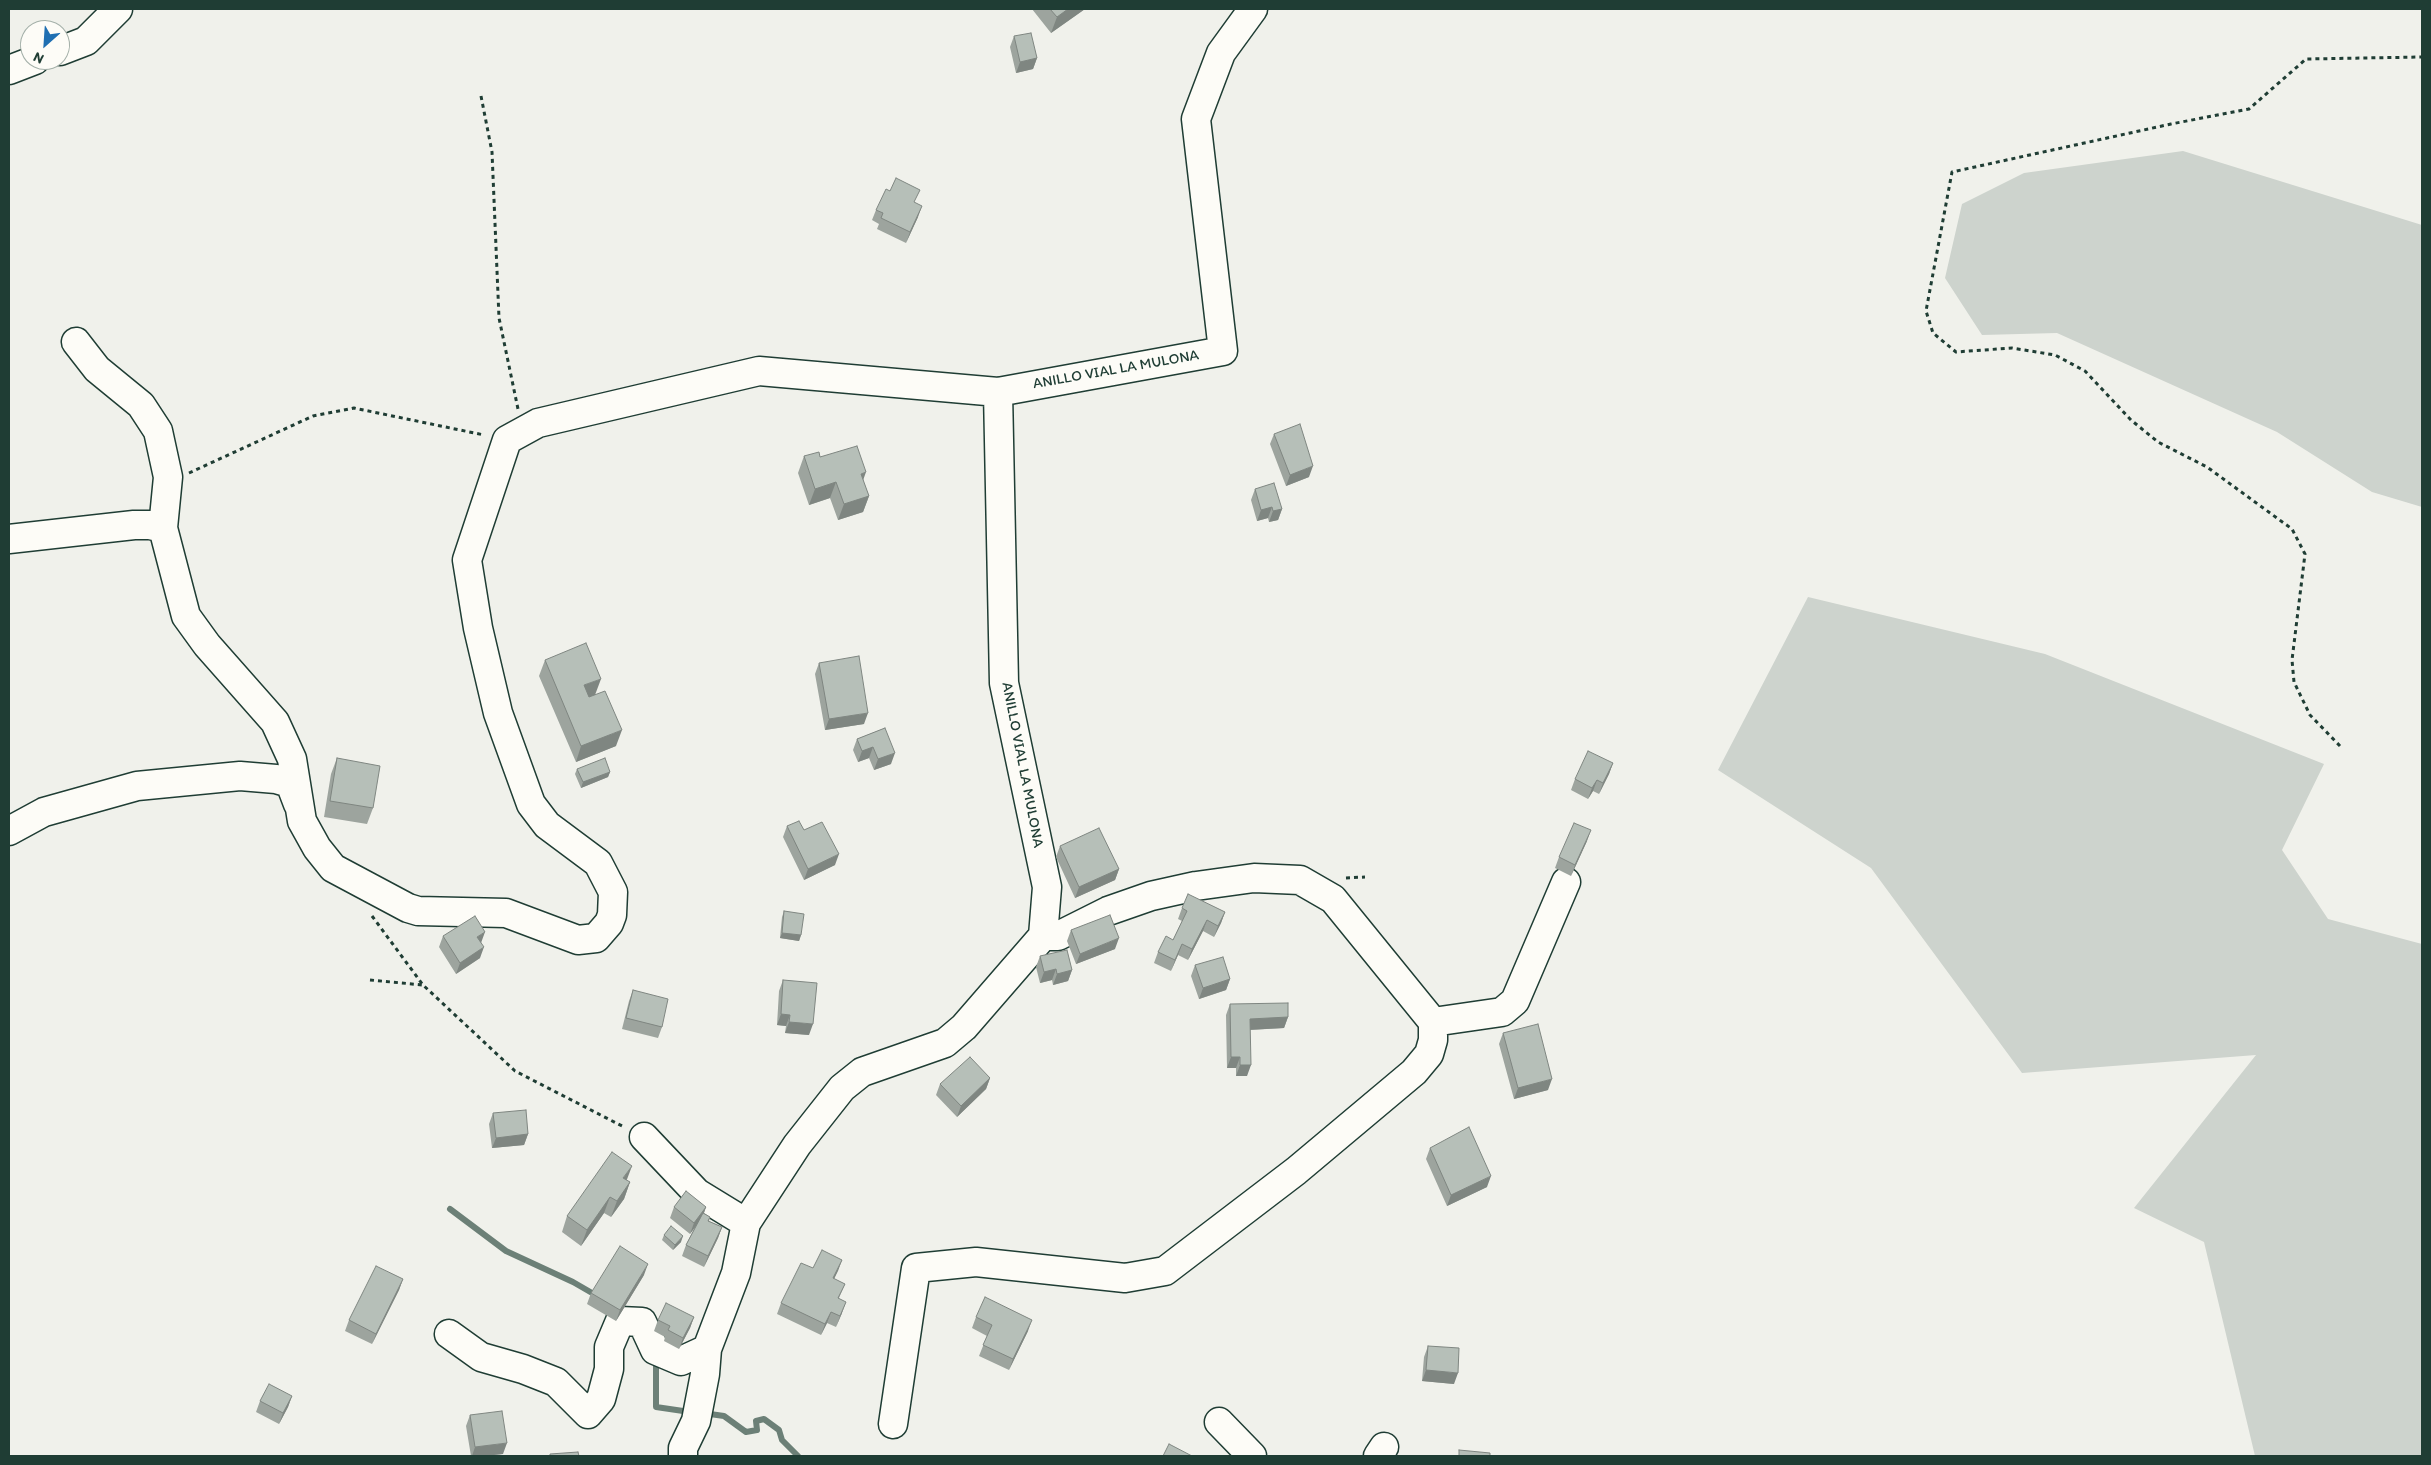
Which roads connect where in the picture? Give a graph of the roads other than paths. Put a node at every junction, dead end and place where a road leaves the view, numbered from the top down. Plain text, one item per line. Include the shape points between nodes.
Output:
1 (118, 9) edge
2 (1253, 9) edge
3 (70, 47) edge
4 (76, 342) dead end
5 (998, 392) junction
6 (163, 528) junction
7 (9, 539) edge
8 (298, 804) junction
9 (9, 831) edge
10 (1566, 882) dead end
11 (1051, 936) junction
12 (996, 1019) dead end
13 (1433, 1022) junction
14 (644, 1137) road end
15 (746, 1223) junction
16 (449, 1334) dead end
17 (707, 1349) junction
18 (1219, 1422) dead end
19 (893, 1424) dead end
20 (683, 1456) edge
21 (1252, 1456) edge

1 - 3 street via 86,41
2 - 5 street, ANILLO VIAL LA MULONA via 1221,53 1196,119 1222,351
4 - 6 street via 97,369 141,405 158,431 168,477
5 - 8 street via 759,372 538,424 515,436 467,560 478,628 498,713 531,804 547,825 598,863 613,892 609,923 596,938 578,940 506,913 408,908 333,868 302,821
5 - 11 street, ANILLO VIAL LA MULONA via 1004,683 1047,887
6 - 7 street via 134,525
6 - 8 street via 186,616 207,645 275,722 292,759
8 - 9 street via 290,783 240,776 137,786 44,812
10 - 13 street via 1515,1001 1502,1012
11 - 12 street
11 - 13 street via 1151,896 1254,878 1300,880 1334,899
11 - 15 street via 945,1043 862,1072 842,1088 797,1145
13 - 19 street via 1429,1054 1414,1072 1296,1171 1165,1271 1126,1278 976,1262 916,1268
14 - 15 street via 697,1193
15 - 17 street via 736,1273
16 - 17 street via 481,1357 556,1382 588,1414 601,1399 609,1369 609,1347 620,1321 642,1322 655,1350 681,1361
17 - 20 street via 696,1421 683,1448
18 - 21 street

